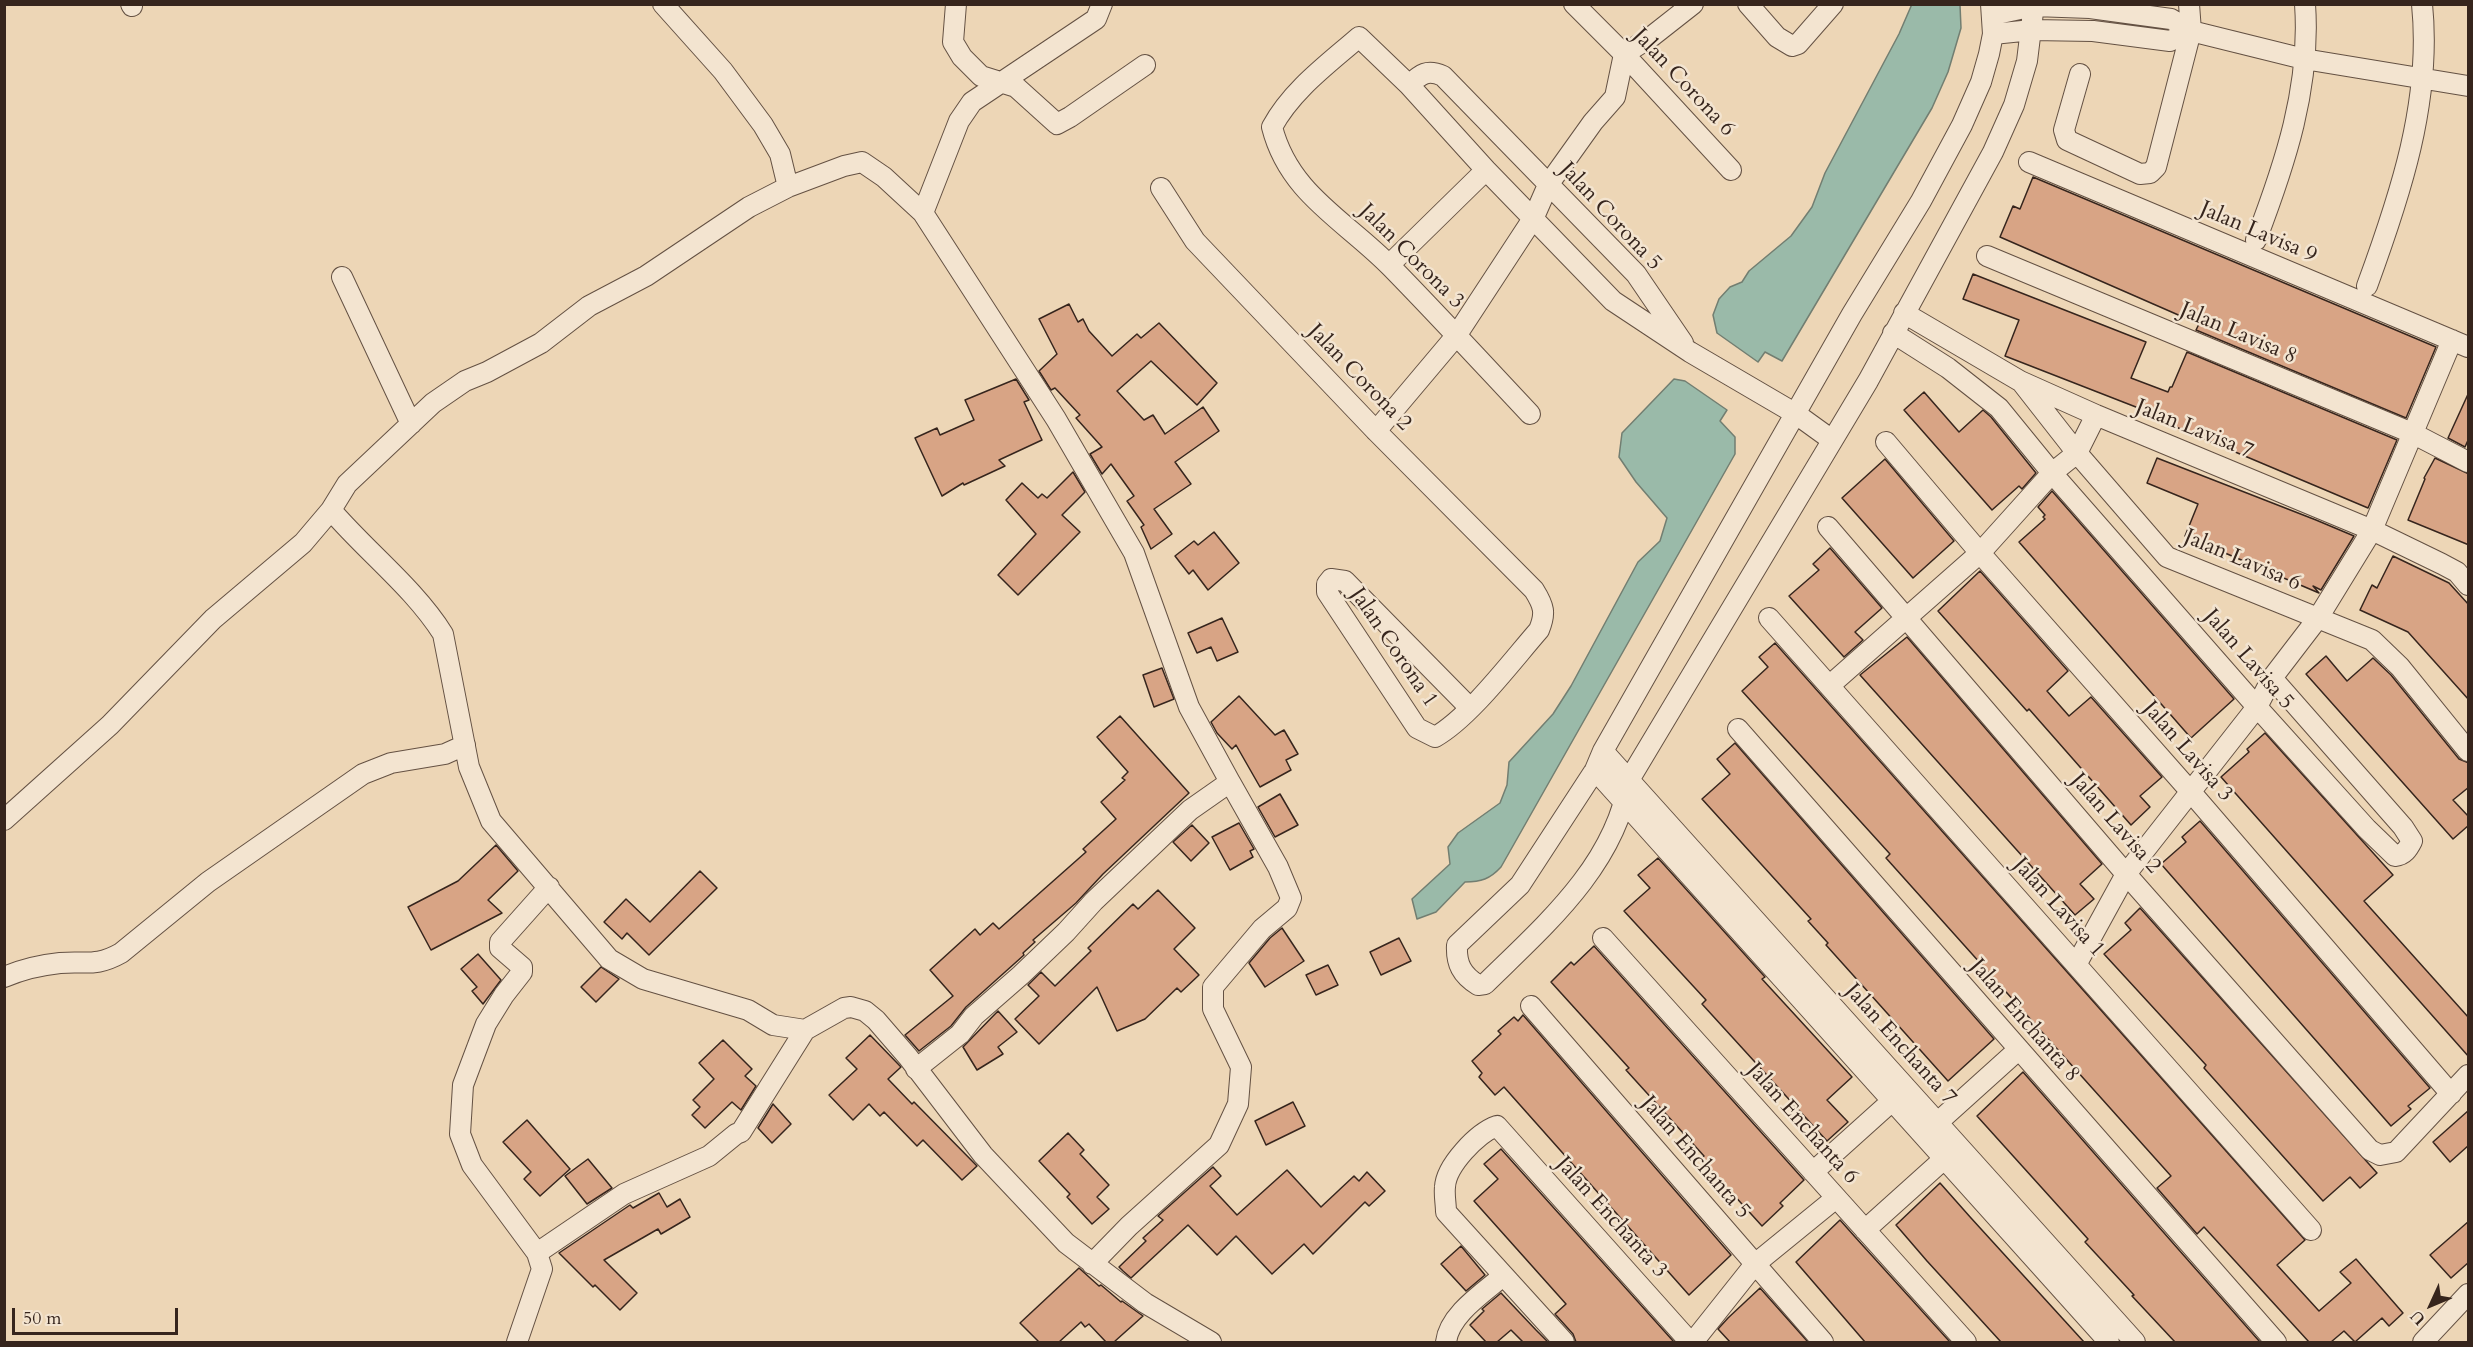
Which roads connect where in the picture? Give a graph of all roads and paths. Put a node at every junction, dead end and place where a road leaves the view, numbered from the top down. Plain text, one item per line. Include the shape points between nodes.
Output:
1 (663, 4) edge
2 (956, 4) edge
3 (1102, 4) edge
4 (1574, 4) edge
5 (1693, 4) edge
6 (1748, 4) edge
7 (1833, 4) edge
8 (2189, 4) edge
9 (2305, 4) edge
10 (2422, 4) edge
11 (2034, 5) edge
12 (1992, 18) edge
13 (2032, 30) junction
14 (2191, 31) junction
15 (1624, 54) junction
16 (2304, 59) junction
17 (1145, 65) dead end
18 (2080, 74) dead end
19 (2421, 78) junction
20 (1001, 83) junction
21 (1408, 85) junction
22 (2469, 86) edge
23 (2029, 162) dead end
24 (1486, 170) junction
25 (1731, 170) dead end
26 (1548, 185) junction
27 (788, 188) junction
28 (1161, 188) dead end
29 (923, 213) junction
30 (1534, 217) junction
31 (2256, 240) dead end
32 (1988, 256) dead end
33 (1389, 265) junction
34 (342, 277) dead end
35 (2367, 286) dead end
36 (1904, 313) junction
37 (1893, 333) junction
38 (1456, 336) junction
39 (2460, 344) edge
40 (1690, 352) junction
41 (2020, 381) junction
42 (1530, 414) dead end
43 (1796, 414) junction
44 (2096, 416) junction
45 (411, 424) junction
46 (1376, 431) junction
47 (2412, 433) junction
48 (1832, 440) junction
49 (1886, 442) dead end
50 (2077, 453) junction
51 (2469, 462) edge
52 (2052, 473) junction
53 (331, 510) junction
54 (1828, 527) dead end
55 (2372, 530) junction
56 (1980, 553) junction
57 (2469, 585) edge
58 (1769, 618) dead end
59 (1905, 618) junction
60 (2318, 618) junction
61 (2272, 678) junction
62 (1829, 686) junction
63 (2257, 707) junction
64 (1470, 708) junction
65 (1738, 729) dead end
66 (465, 745) junction
67 (1603, 751) junction
68 (2469, 751) edge
69 (1595, 770) junction
70 (1629, 780) junction
71 (1230, 782) junction
72 (2190, 791) junction
73 (1625, 804) junction
74 (4, 820) edge
75 (2126, 874) junction
76 (549, 887) junction
77 (1603, 938) dead end
78 (2076, 965) junction
79 (4, 977) edge
80 (1531, 1006) dead end
81 (805, 1030) junction
82 (2018, 1050) junction
83 (916, 1069) junction
84 (2469, 1075) edge
85 (2451, 1094) junction
86 (1899, 1095) junction
87 (1937, 1123) junction
88 (1951, 1153) junction
89 (1814, 1172) junction
90 (1836, 1198) junction
91 (1865, 1230) junction
92 (2311, 1230) dead end
93 (537, 1253) junction
94 (1092, 1264) junction
95 (1755, 1264) junction
96 (1503, 1276) junction
97 (2469, 1294) edge
98 (517, 1342) edge
99 (1211, 1342) edge
100 (1446, 1342) edge
101 (1564, 1342) edge
102 (1692, 1342) edge
103 (1823, 1342) edge
104 (1966, 1342) edge
105 (2109, 1342) edge
106 (2134, 1342) edge
107 (2276, 1342) edge
108 (2423, 1342) edge

1 - 27 street via 757,116 780,154
2 - 20 street via 953,42 981,76
3 - 20 street via 1096,19
4 - 15 street, Jalan Corona 6
5 - 15 street
6 - 7 street via 1777,37 1792,46 1798,45
8 - 14 street
9 - 16 street
10 - 19 street
11 - 12 street
11 - 13 street
11 - 14 street via 2171,19
12 - 13 street
12 - 43 street via 1981,82 1962,125
13 - 14 street via 2093,31 2170,42
13 - 36 street via 2027,61 1993,152
14 - 16 street
14 - 18 street via 2159,157 2150,173 2140,174 2069,143 2064,136
15 - 25 street, Jalan Corona 6
15 - 26 street via 1615,97
16 - 19 street
16 - 31 street via 2300,103 2281,175
17 - 20 street via 1057,124 1016,87
19 - 22 street
19 - 35 street via 2418,117 2398,198
20 - 29 street via 972,102 963,113
21 - 24 street
21 - 26 street, Jalan Corona 5 via 1428,72 1443,76
21 - 33 street, Jalan Corona 3 via 1359,37 1310,79 1284,107 1272,127 1285,163 1298,183
23 - 39 street, Jalan Lavisa 9
24 - 30 street
24 - 33 street
26 - 30 street
26 - 40 street, Jalan Corona 5 via 1636,274
27 - 29 street via 862,162 885,177
27 - 45 street via 749,207 646,276 589,306 541,343 465,381
28 - 46 street, Jalan Corona 2 via 1195,241
29 - 71 street via 1056,419 1134,553 1189,707
30 - 38 street
30 - 40 street via 1613,301
32 - 47 street, Jalan Lavisa 8
33 - 38 street, Jalan Corona 3
34 - 45 street
36 - 37 street
36 - 41 street, Jalan Lavisa 7
37 - 48 street
37 - 52 street, Jalan Lavisa 5 via 1948,368 1999,408
38 - 42 street, Jalan Corona 3
38 - 46 street
39 - 47 street
40 - 43 street
41 - 44 street, Jalan Lavisa 7
41 - 50 street, Jalan Lavisa 6
43 - 48 street
43 - 67 street
44 - 50 street
44 - 55 street, Jalan Lavisa 7
45 - 53 street via 347,484
46 - 64 street, Jalan Corona 2 via 1534,590 1544,607 1545,617 1539,630
47 - 51 street, Jalan Lavisa 8
47 - 55 street
48 - 70 street
49 - 56 street, Jalan Lavisa 3
50 - 52 street
50 - 60 street, Jalan Lavisa 6 via 2167,557
52 - 56 street
52 - 63 street, Jalan Lavisa 5
53 - 66 street via 432,616 443,634
53 - 74 street via 303,543 213,619 110,725
54 - 59 street, Jalan Lavisa 2
55 - 57 street, Jalan Lavisa 7 via 2442,564
55 - 60 street
56 - 59 street
56 - 72 street, Jalan Lavisa 3
58 - 62 street, Jalan Lavisa 1
59 - 62 street
59 - 75 street, Jalan Lavisa 2
60 - 61 street
60 - 68 street, Jalan Lavisa 6 via 2379,645
61 - 63 street
61 - 63 street, Jalan Lavisa 5 via 2403,827 2412,841 2409,849 2395,856 2385,847
62 - 78 street, Jalan Lavisa 1
63 - 72 street
64 - 64 street, Jalan Corona 1 via 1450,729 1435,737 1417,728 1327,592 1330,579 1345,581
65 - 82 street, Jalan Enchanta 8
66 - 76 street via 469,767 491,821
66 - 79 street via 445,754 391,763 363,774 207,882 108,960 28,967
67 - 69 street
67 - 70 street, Jalan Enchanta 7
69 - 73 street, Jalan Enchanta 7
69 - 73 street via 1520,885 1457,945 1456,959 1466,977 1478,985 1485,984 1552,919 1594,868
70 - 73 street
70 - 86 street, Jalan Enchanta 7
71 - 83 street via 1190,810 974,1016 960,1034
71 - 94 street via 1291,898 1287,908 1262,928 1213,987 1212,1009 1241,1067 1238,1104 1219,1145
72 - 75 street
72 - 85 street, Jalan Lavisa 3
73 - 86 street, Jalan Enchanta 7
75 - 78 street
75 - 85 street, Jalan Lavisa 2 via 2370,1150 2380,1155 2396,1152
76 - 81 street via 609,959 643,979 748,1010 773,1025
76 - 93 street via 500,942 500,948 522,967 522,972 486,1024 463,1085 459,1134 472,1165
77 - 89 street, Jalan Enchanta 6
78 - 92 street, Jalan Lavisa 1
80 - 95 street, Jalan Enchanta 5
81 - 83 street via 844,1008 865,1011
81 - 93 street via 741,1132 709,1156 624,1194
82 - 87 street
82 - 107 street, Jalan Enchanta 8
83 - 94 street via 983,1155 1066,1243
84 - 85 street
86 - 87 street, Jalan Enchanta 7
86 - 88 street, Jalan Enchanta 7
86 - 89 street
87 - 88 street, Jalan Enchanta 7
88 - 91 street
88 - 105 street, Jalan Enchanta 7
88 - 106 street, Jalan Enchanta 7
89 - 90 street, Jalan Enchanta 6
90 - 91 street, Jalan Enchanta 6
90 - 95 street
91 - 104 street, Jalan Enchanta 6
93 - 98 street via 542,1269
94 - 99 street via 1145,1303
95 - 102 street
95 - 103 street, Jalan Enchanta 5
96 - 100 street via 1460,1314 1448,1331
96 - 101 street
96 - 102 street, Jalan Enchanta 3 via 1446,1212 1444,1185 1457,1158 1497,1126
97 - 108 street

